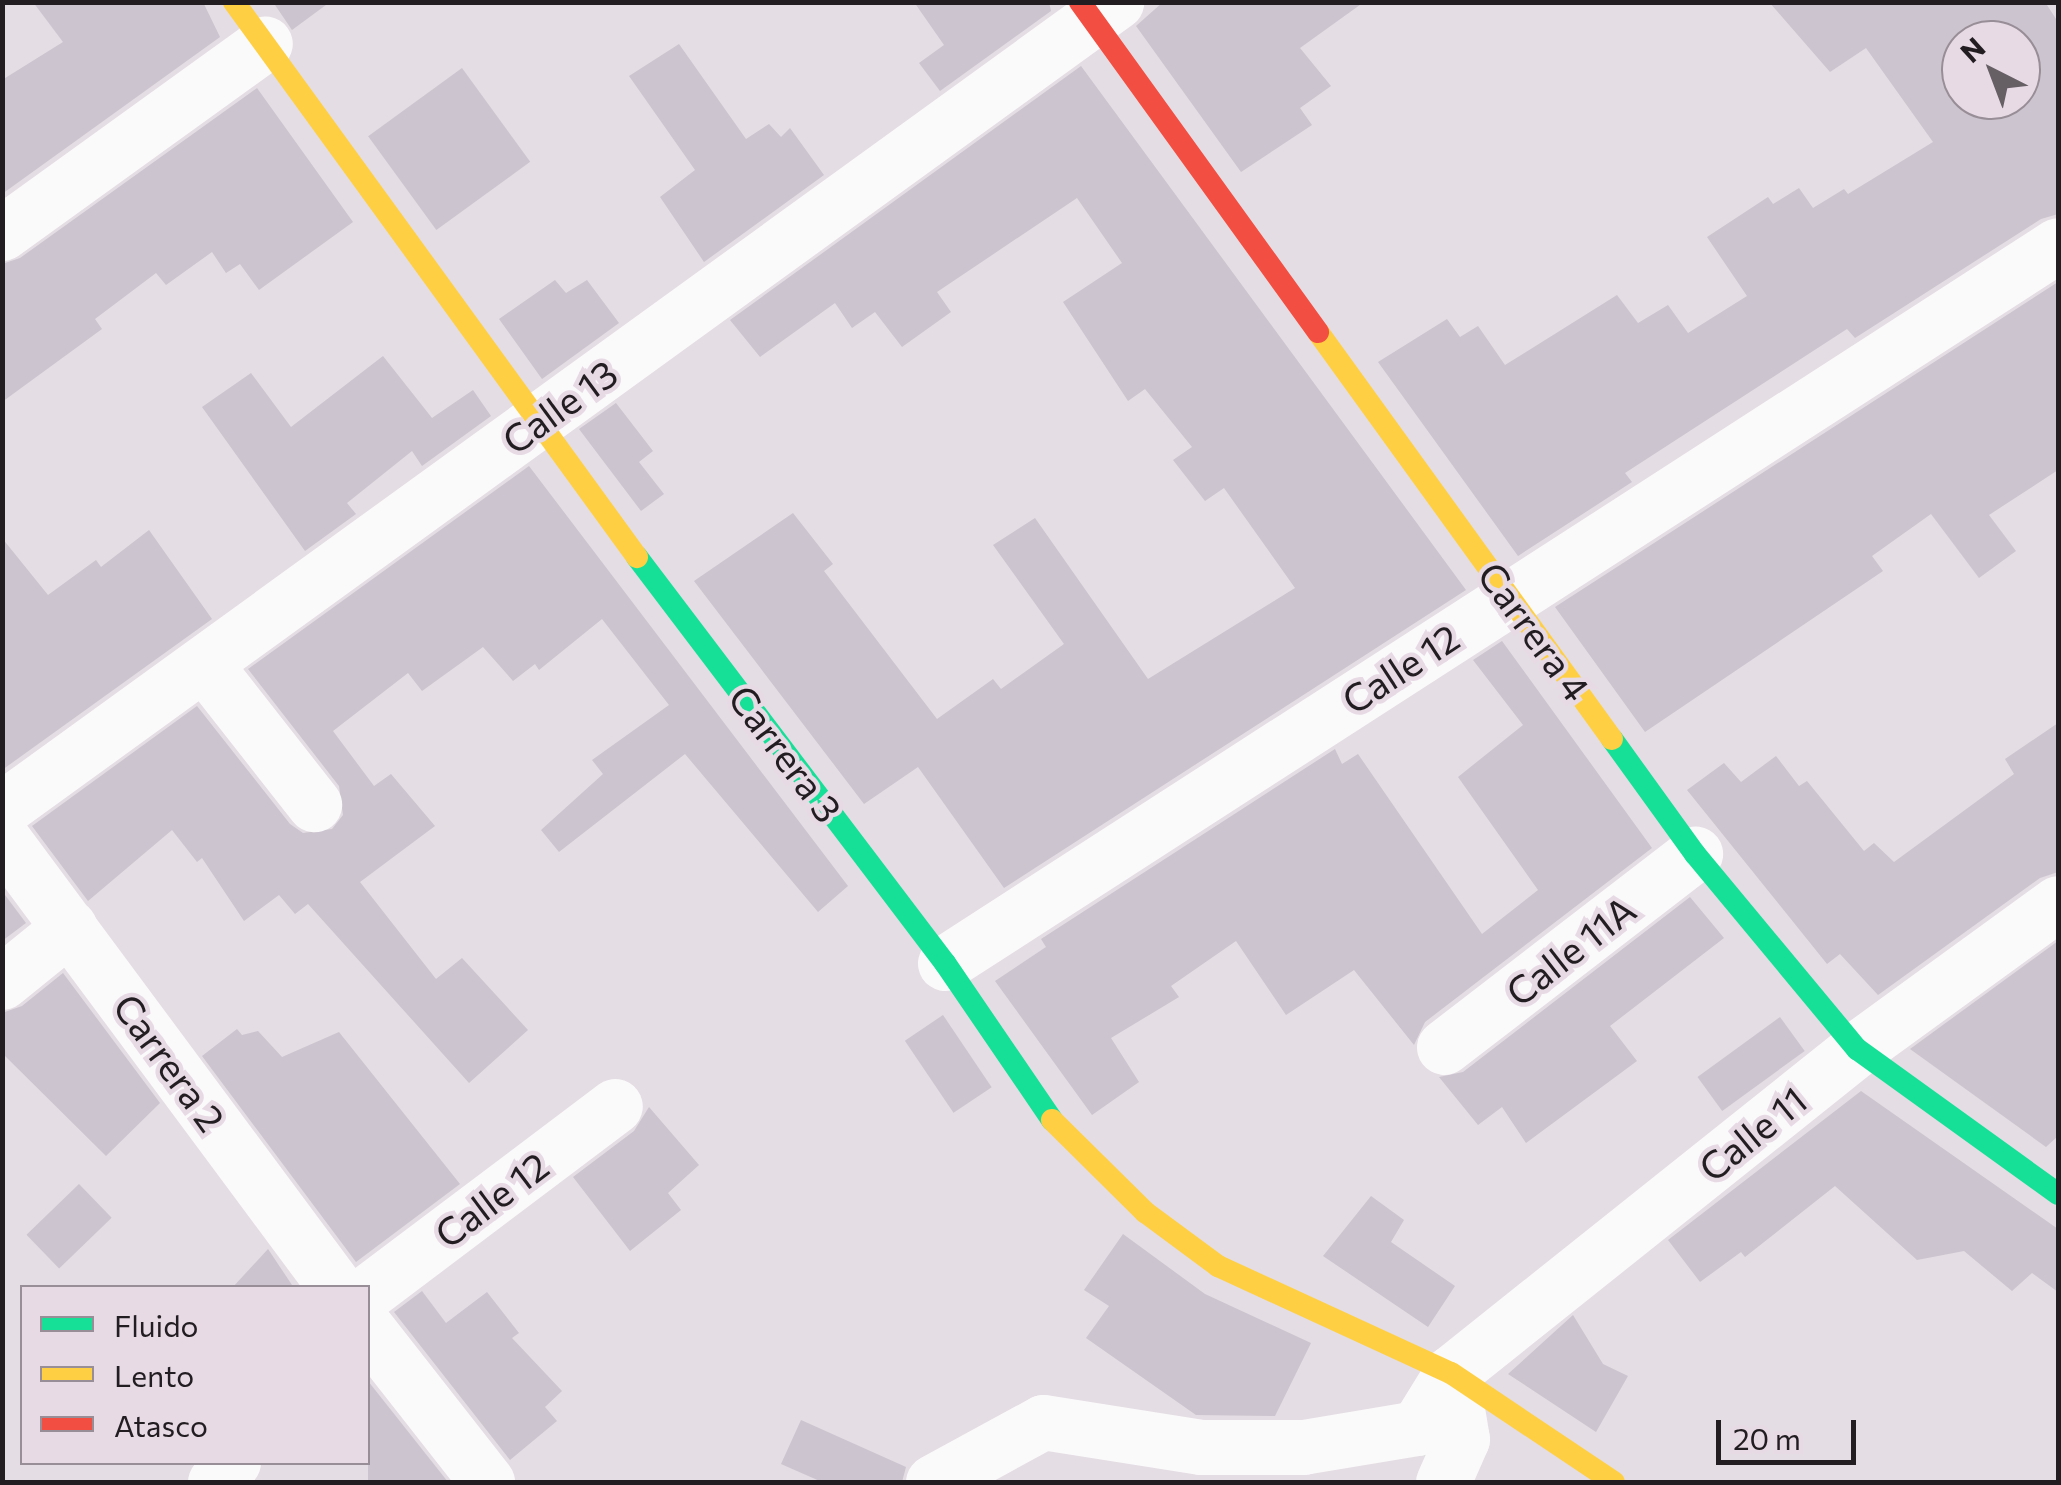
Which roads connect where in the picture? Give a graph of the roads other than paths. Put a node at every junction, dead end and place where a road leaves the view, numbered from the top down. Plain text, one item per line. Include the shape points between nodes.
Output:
1 (1096, 8) edge
2 (250, 23) edge
3 (2, 234) edge
4 (2058, 245) edge
5 (535, 423) junction
6 (1511, 596) junction
7 (206, 665) junction
8 (314, 804) dead end
9 (2, 809) edge
10 (2, 838) edge
11 (1695, 854) junction
12 (2058, 903) edge
13 (70, 927) junction
14 (945, 963) junction
15 (2, 982) edge
16 (1444, 1047) dead end
17 (1857, 1049) junction
18 (615, 1106) dead end
19 (2058, 1194) edge
20 (334, 1285) edge
21 (370, 1290) edge
22 (370, 1333) edge
23 (1452, 1373) junction
24 (1192, 1465) edge
25 (487, 1482) edge
26 (933, 1482) edge
27 (1442, 1482) edge
28 (1614, 1482) edge

1 - 5 street, Calle 13
1 - 6 street, Carrera 4
2 - 3 street
2 - 5 street, Carrera 3
4 - 6 street, Calle 12
5 - 7 street, Calle 13
5 - 14 street, Carrera 3
6 - 11 street, Carrera 4
6 - 14 street, Calle 12
7 - 8 street
7 - 9 street, Calle 13
10 - 13 street, Carrera 2
11 - 16 street, Calle 11A
11 - 17 street, Carrera 4
12 - 17 street, Calle 11
13 - 15 street
13 - 20 street, Carrera 2
14 - 23 street, Carrera 3 via 1052,1120 1145,1212 1218,1266
17 - 19 street, Carrera 4
17 - 23 street, Calle 11
18 - 21 street, Calle 12
22 - 25 street
23 - 24 street, Calle 11 via 1417,1428
23 - 27 street via 1462,1438
23 - 28 street, Carrera 3
24 - 26 street, Calle 11 via 1043,1422

